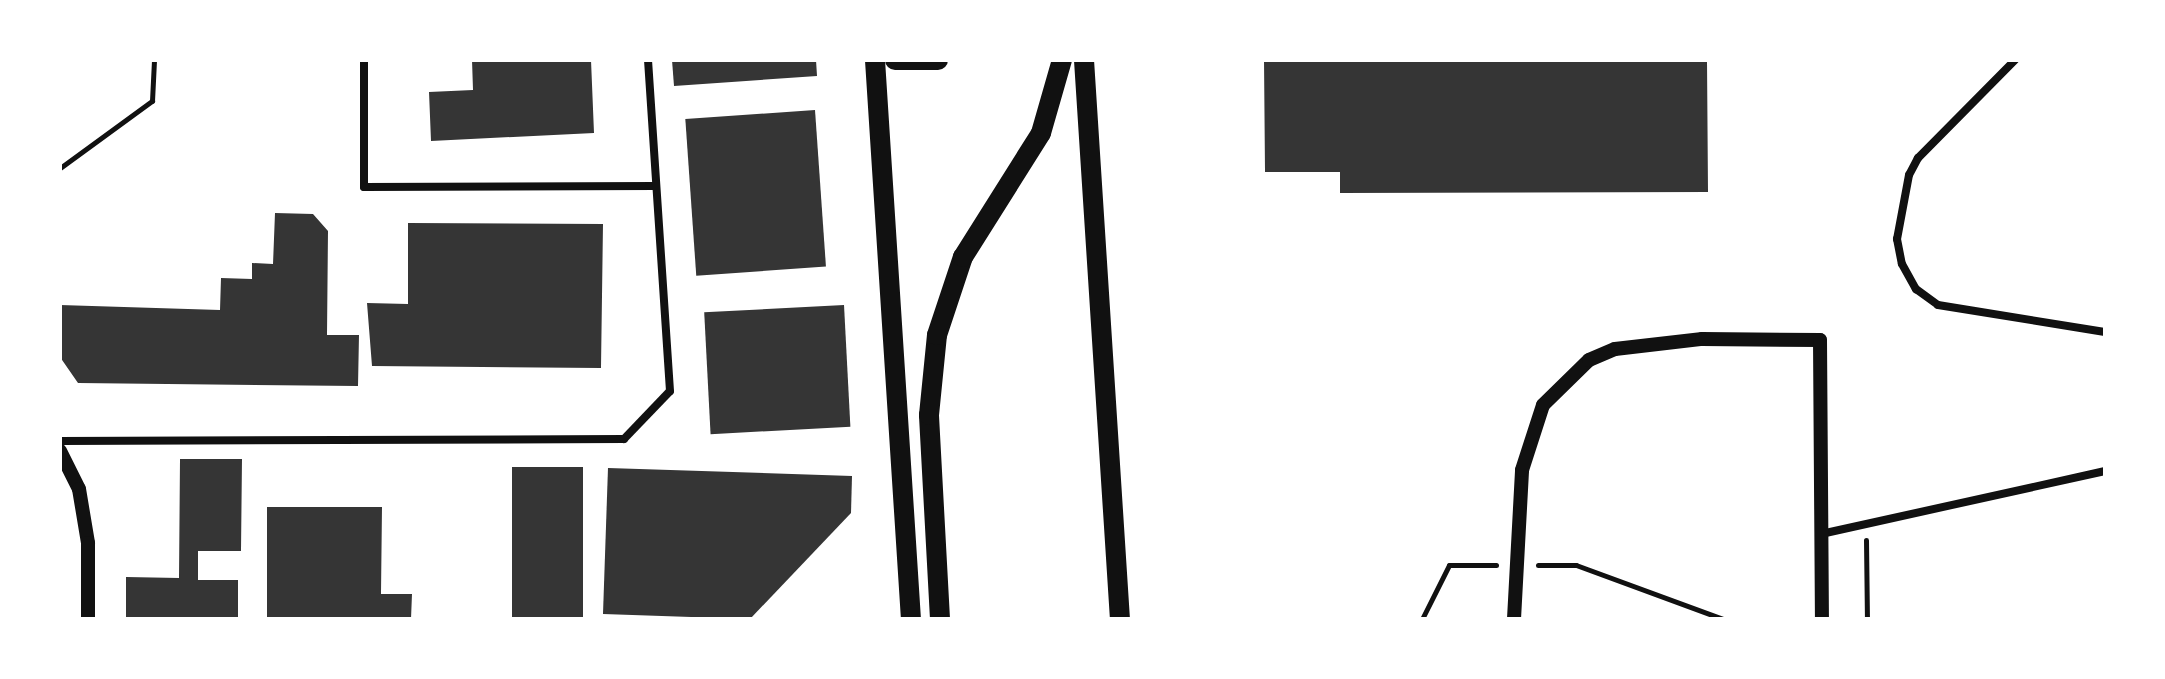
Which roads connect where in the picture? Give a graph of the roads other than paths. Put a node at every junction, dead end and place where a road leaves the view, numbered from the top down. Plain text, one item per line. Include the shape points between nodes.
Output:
1 (364, 60) edge
2 (648, 60) edge
3 (875, 60) edge
4 (895, 60) edge
5 (938, 60) edge
6 (1062, 60) edge
7 (1084, 60) edge
8 (2015, 60) edge
9 (655, 186) junction
10 (2105, 332) edge
11 (60, 441) edge
12 (60, 451) edge
13 (2105, 471) edge
14 (1821, 534) junction
15 (88, 619) edge
16 (911, 619) edge
17 (940, 619) edge
18 (1120, 619) edge
19 (1514, 619) edge
20 (1822, 619) edge

1 - 9 street via 364,187
2 - 9 street
3 - 16 main road
4 - 5 main road
6 - 17 main road via 1041,133 963,257 937,335 929,415
7 - 18 main road
8 - 10 street via 1918,158 1909,175 1897,239 1902,264 1916,289 1938,305
9 - 11 street via 670,391 624,439
12 - 15 street via 79,489 88,543
13 - 14 street
14 - 19 street via 1820,340 1702,339 1615,349 1563,381 1543,405 1529,436 1522,470
14 - 20 street

